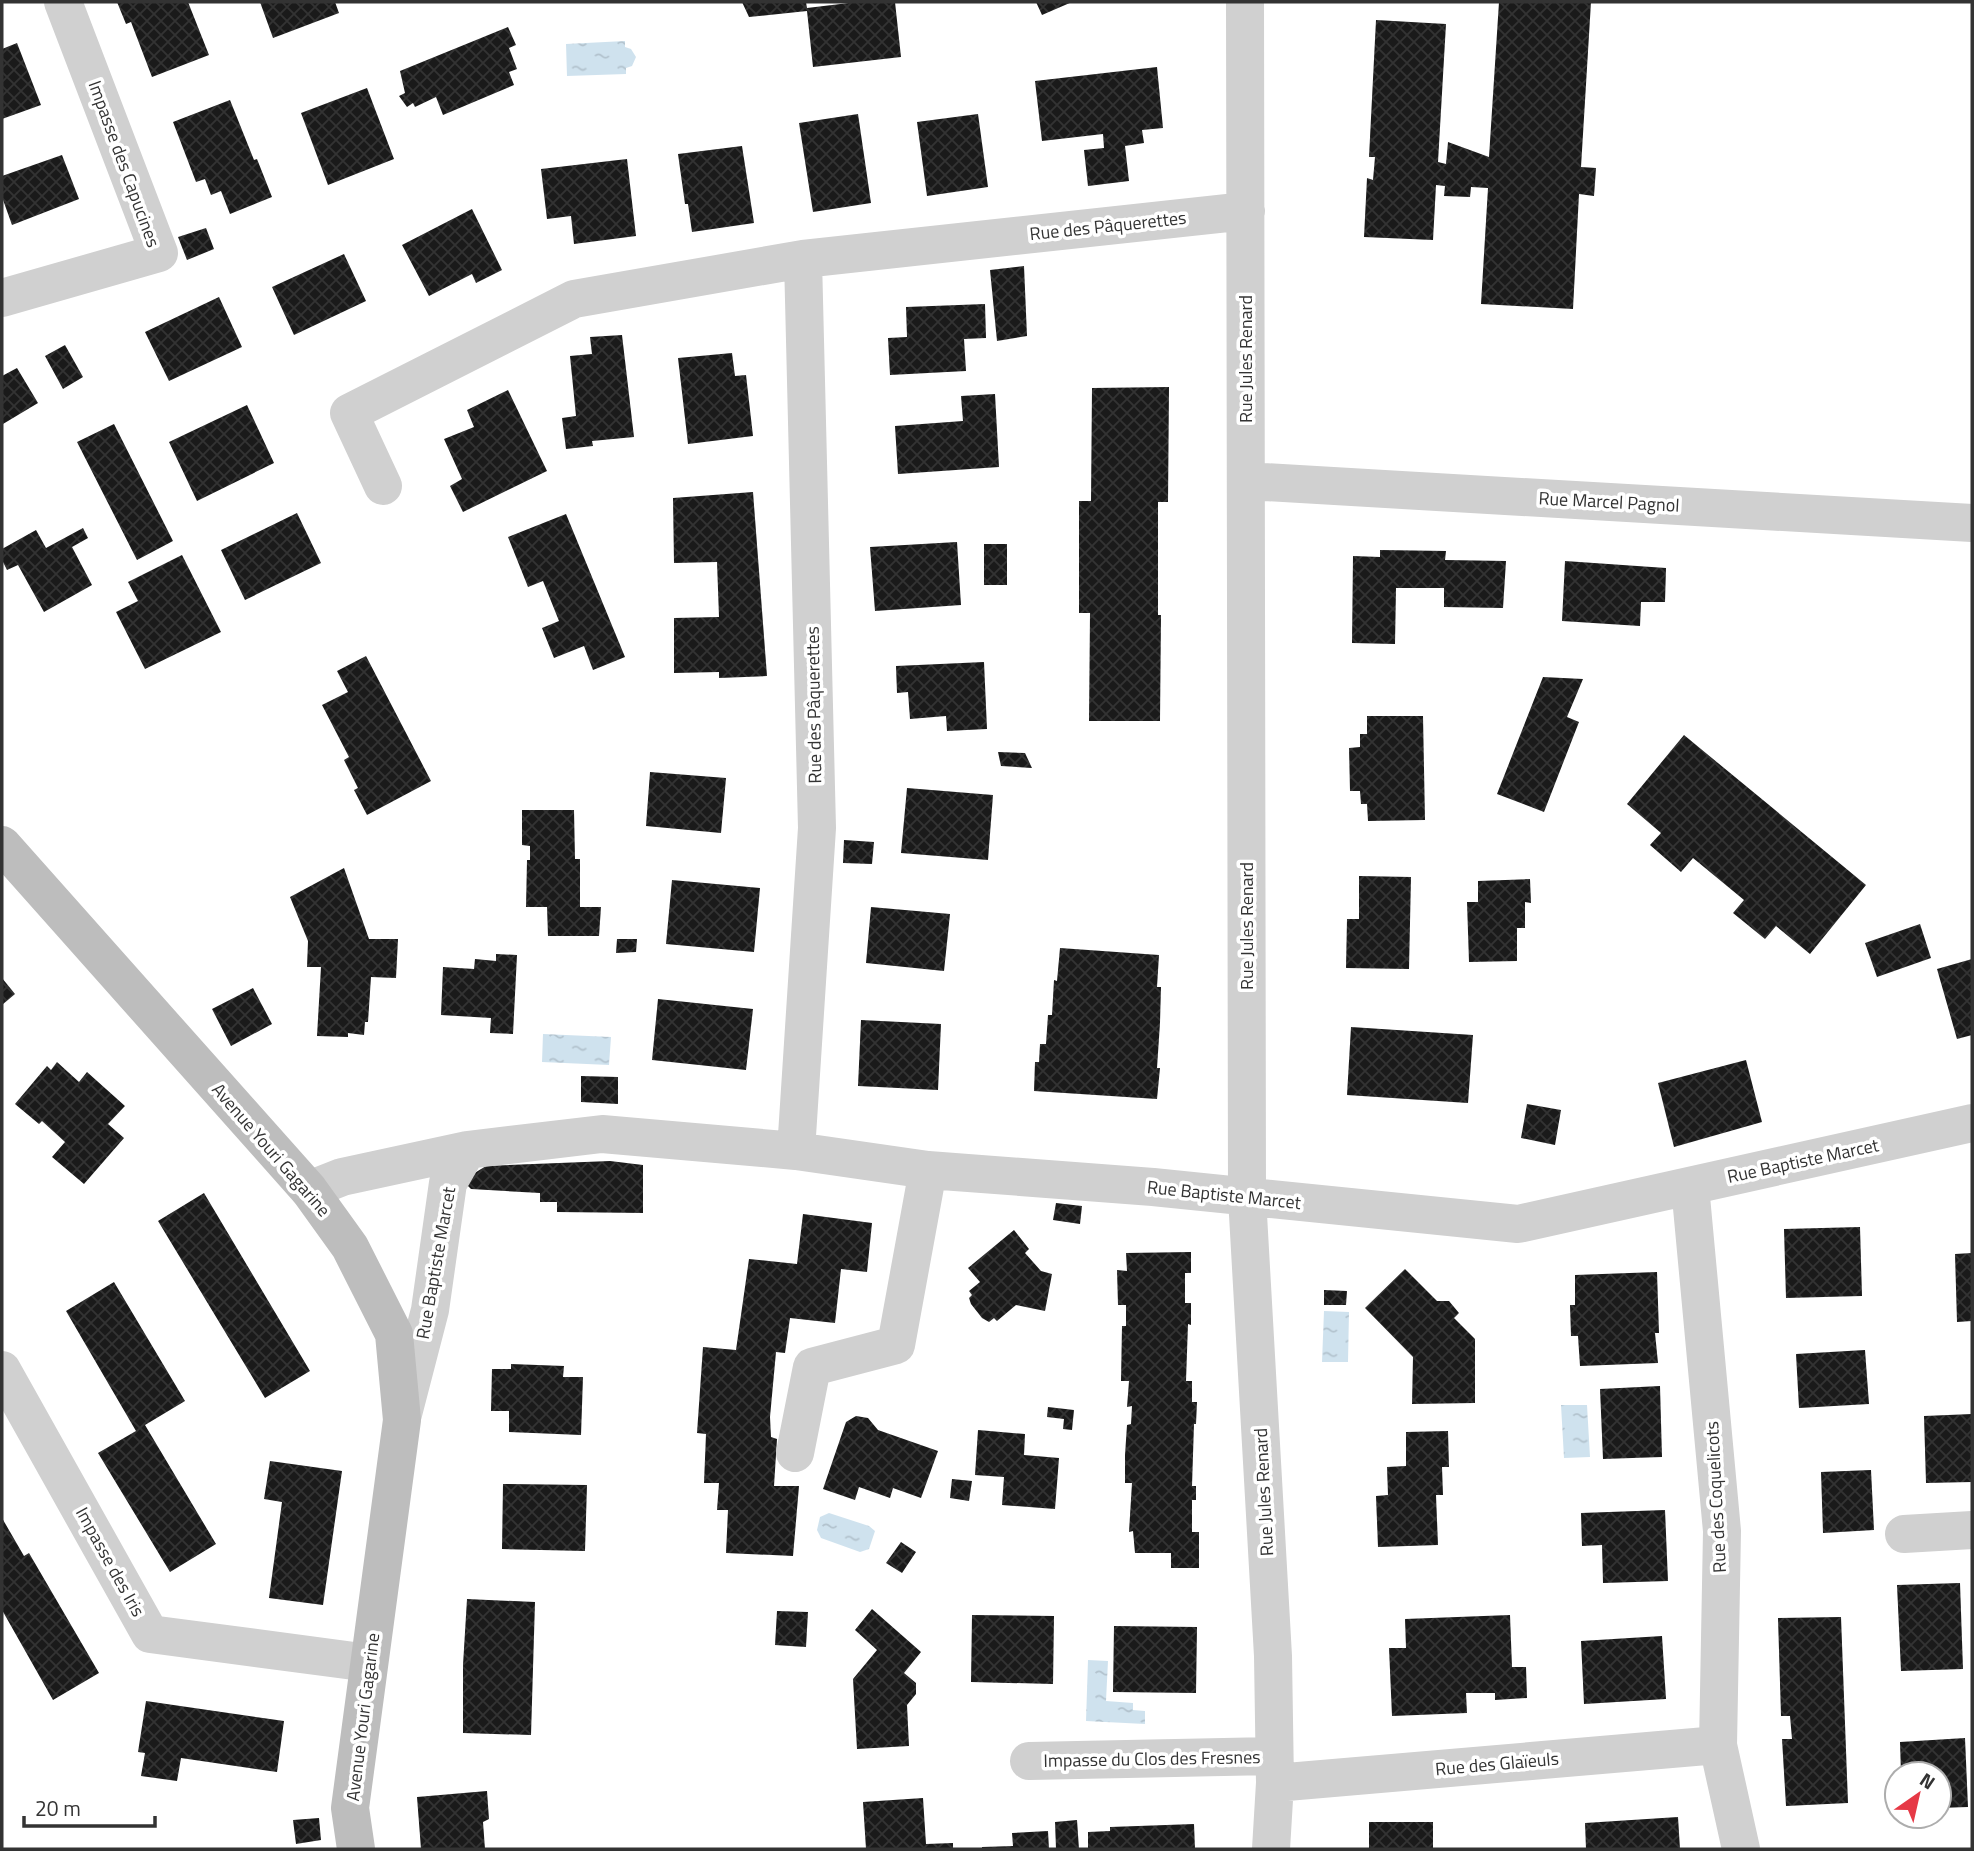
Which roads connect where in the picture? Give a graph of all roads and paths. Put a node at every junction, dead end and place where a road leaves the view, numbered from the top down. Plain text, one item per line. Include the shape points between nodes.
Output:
1 (63, 2) edge
2 (1245, 2) edge
3 (1246, 211) junction
4 (803, 259) junction
5 (2, 298) edge
6 (1247, 481) junction
7 (383, 486) dead end
8 (1972, 523) edge
9 (2, 845) edge
10 (1972, 1123) edge
11 (467, 1150) junction
12 (796, 1151) junction
13 (928, 1170) junction
14 (1690, 1186) junction
15 (309, 1190) junction
16 (1247, 1197) junction
17 (2, 1370) edge
18 (402, 1420) junction
19 (795, 1453) dead end
20 (1972, 1530) edge
21 (1903, 1534) dead end
22 (369, 1662) junction
23 (1718, 1745) junction
24 (1029, 1761) dead end
25 (1275, 1769) junction
26 (356, 1849) edge
27 (1271, 1849) edge
28 (1741, 1849) edge

1 - 5 street, Impasse des Capucines via 159,253
2 - 3 street, Rue Jules Renard
3 - 4 street, Rue des Pâquerettes
3 - 6 street, Rue Jules Renard
4 - 7 street, Rue des Pâquerettes via 574,299 349,414
4 - 12 street, Rue des Pâquerettes via 817,828
6 - 8 street, Rue Marcel Pagnol
6 - 16 street, Rue Jules Renard
9 - 15 street, Avenue Youri Gagarine
10 - 14 street, Rue Baptiste Marcet
11 - 12 street, Rue Baptiste Marcet via 602,1134
11 - 15 street, Rue Baptiste Marcet via 342,1177
11 - 18 street, Rue Baptiste Marcet via 448,1184 430,1310
12 - 13 street, Rue Baptiste Marcet
13 - 16 street, Rue Baptiste Marcet
13 - 19 street via 896,1345 812,1367
14 - 16 street, Rue Baptiste Marcet via 1518,1224
14 - 23 street, Rue des Coquelicots via 1722,1531
15 - 18 street, Avenue Youri Gagarine via 350,1247 394,1334
16 - 25 street, Rue Jules Renard via 1273,1656
17 - 22 street, Impasse des Iris via 150,1634
18 - 22 street, Avenue Youri Gagarine
20 - 21 street
22 - 26 street, Avenue Youri Gagarine via 350,1808
23 - 25 street, Rue des Glaïeuls
23 - 28 street, Rue des Coquelicots
24 - 25 street, Impasse du Clos des Fresnes
25 - 27 street, Rue Jules Renard

